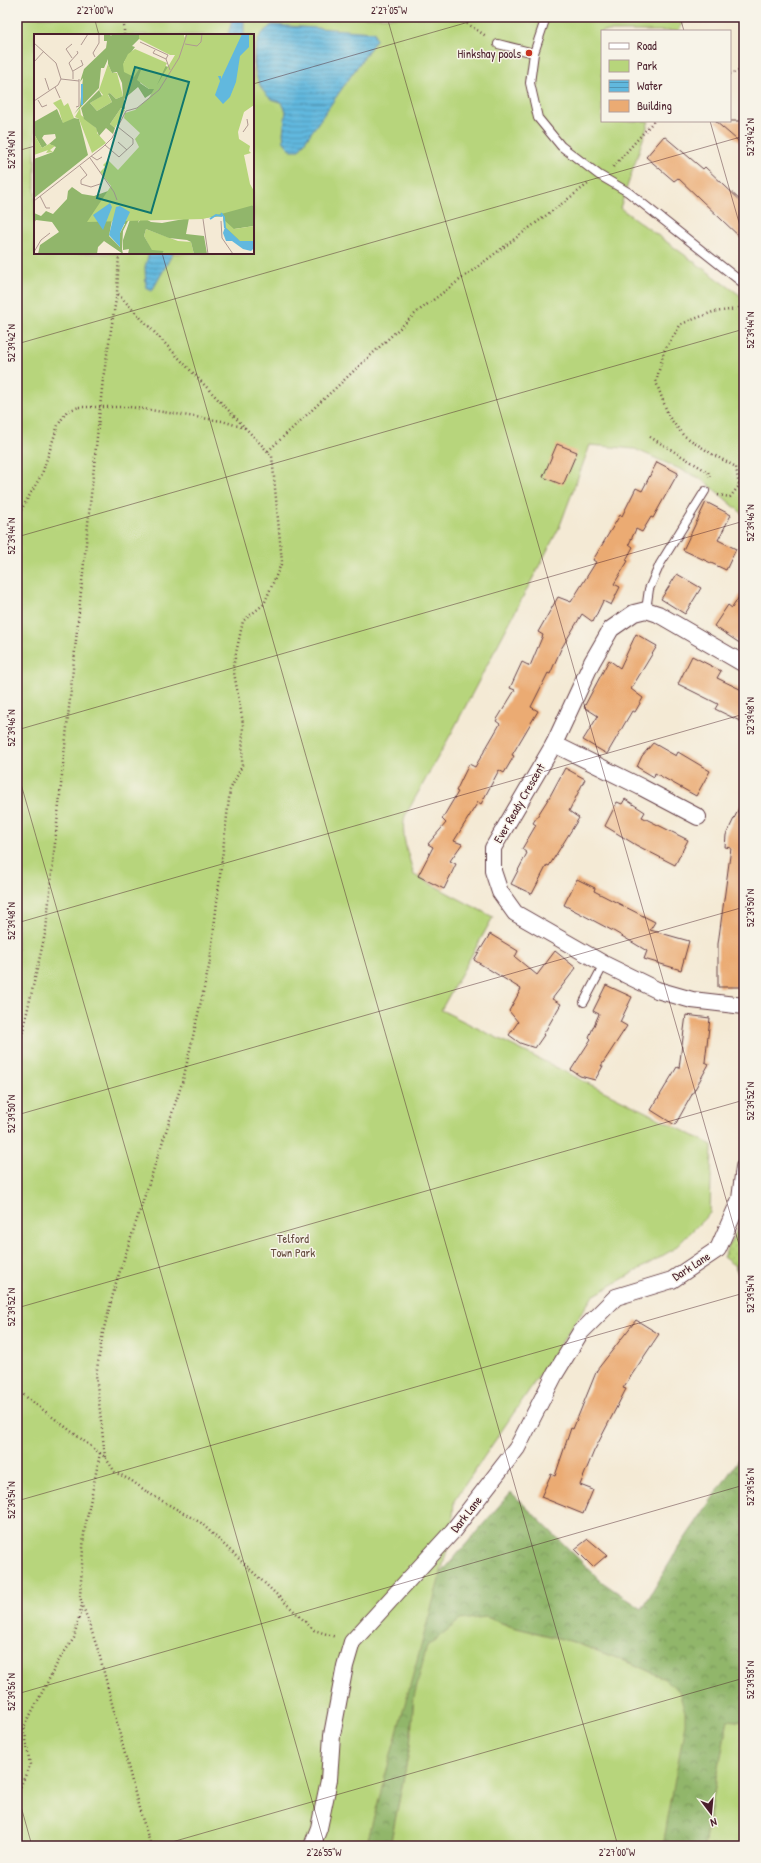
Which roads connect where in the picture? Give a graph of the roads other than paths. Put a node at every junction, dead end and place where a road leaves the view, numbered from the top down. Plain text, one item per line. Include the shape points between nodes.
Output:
1 (546, 17) edge
2 (498, 44) road end
3 (534, 53) junction
4 (744, 284) edge
5 (706, 491) road end
6 (646, 610) junction
7 (744, 664) edge
8 (554, 744) junction
9 (698, 817) dead end
10 (604, 964) junction
11 (584, 1002) dead end
12 (744, 1006) edge
13 (744, 1167) edge
14 (312, 1846) edge

1 - 3 lane
2 - 3 lane
3 - 4 lane via 530,83 538,118 561,146 599,175 628,192
5 - 6 lane via 660,564 649,588
6 - 7 street via 658,614
6 - 8 street, Ever Ready Crescent via 634,613 611,629 592,662
8 - 9 street
8 - 10 street, Ever Ready Crescent via 492,848 493,872 500,892 516,913
10 - 11 lane
10 - 12 street, Ever Ready Crescent via 657,990 692,1000
13 - 14 street, Dark Lane via 740,1198 718,1249 672,1280 616,1297 580,1333 555,1374 517,1448 452,1532 352,1642 332,1735 328,1780 319,1828

